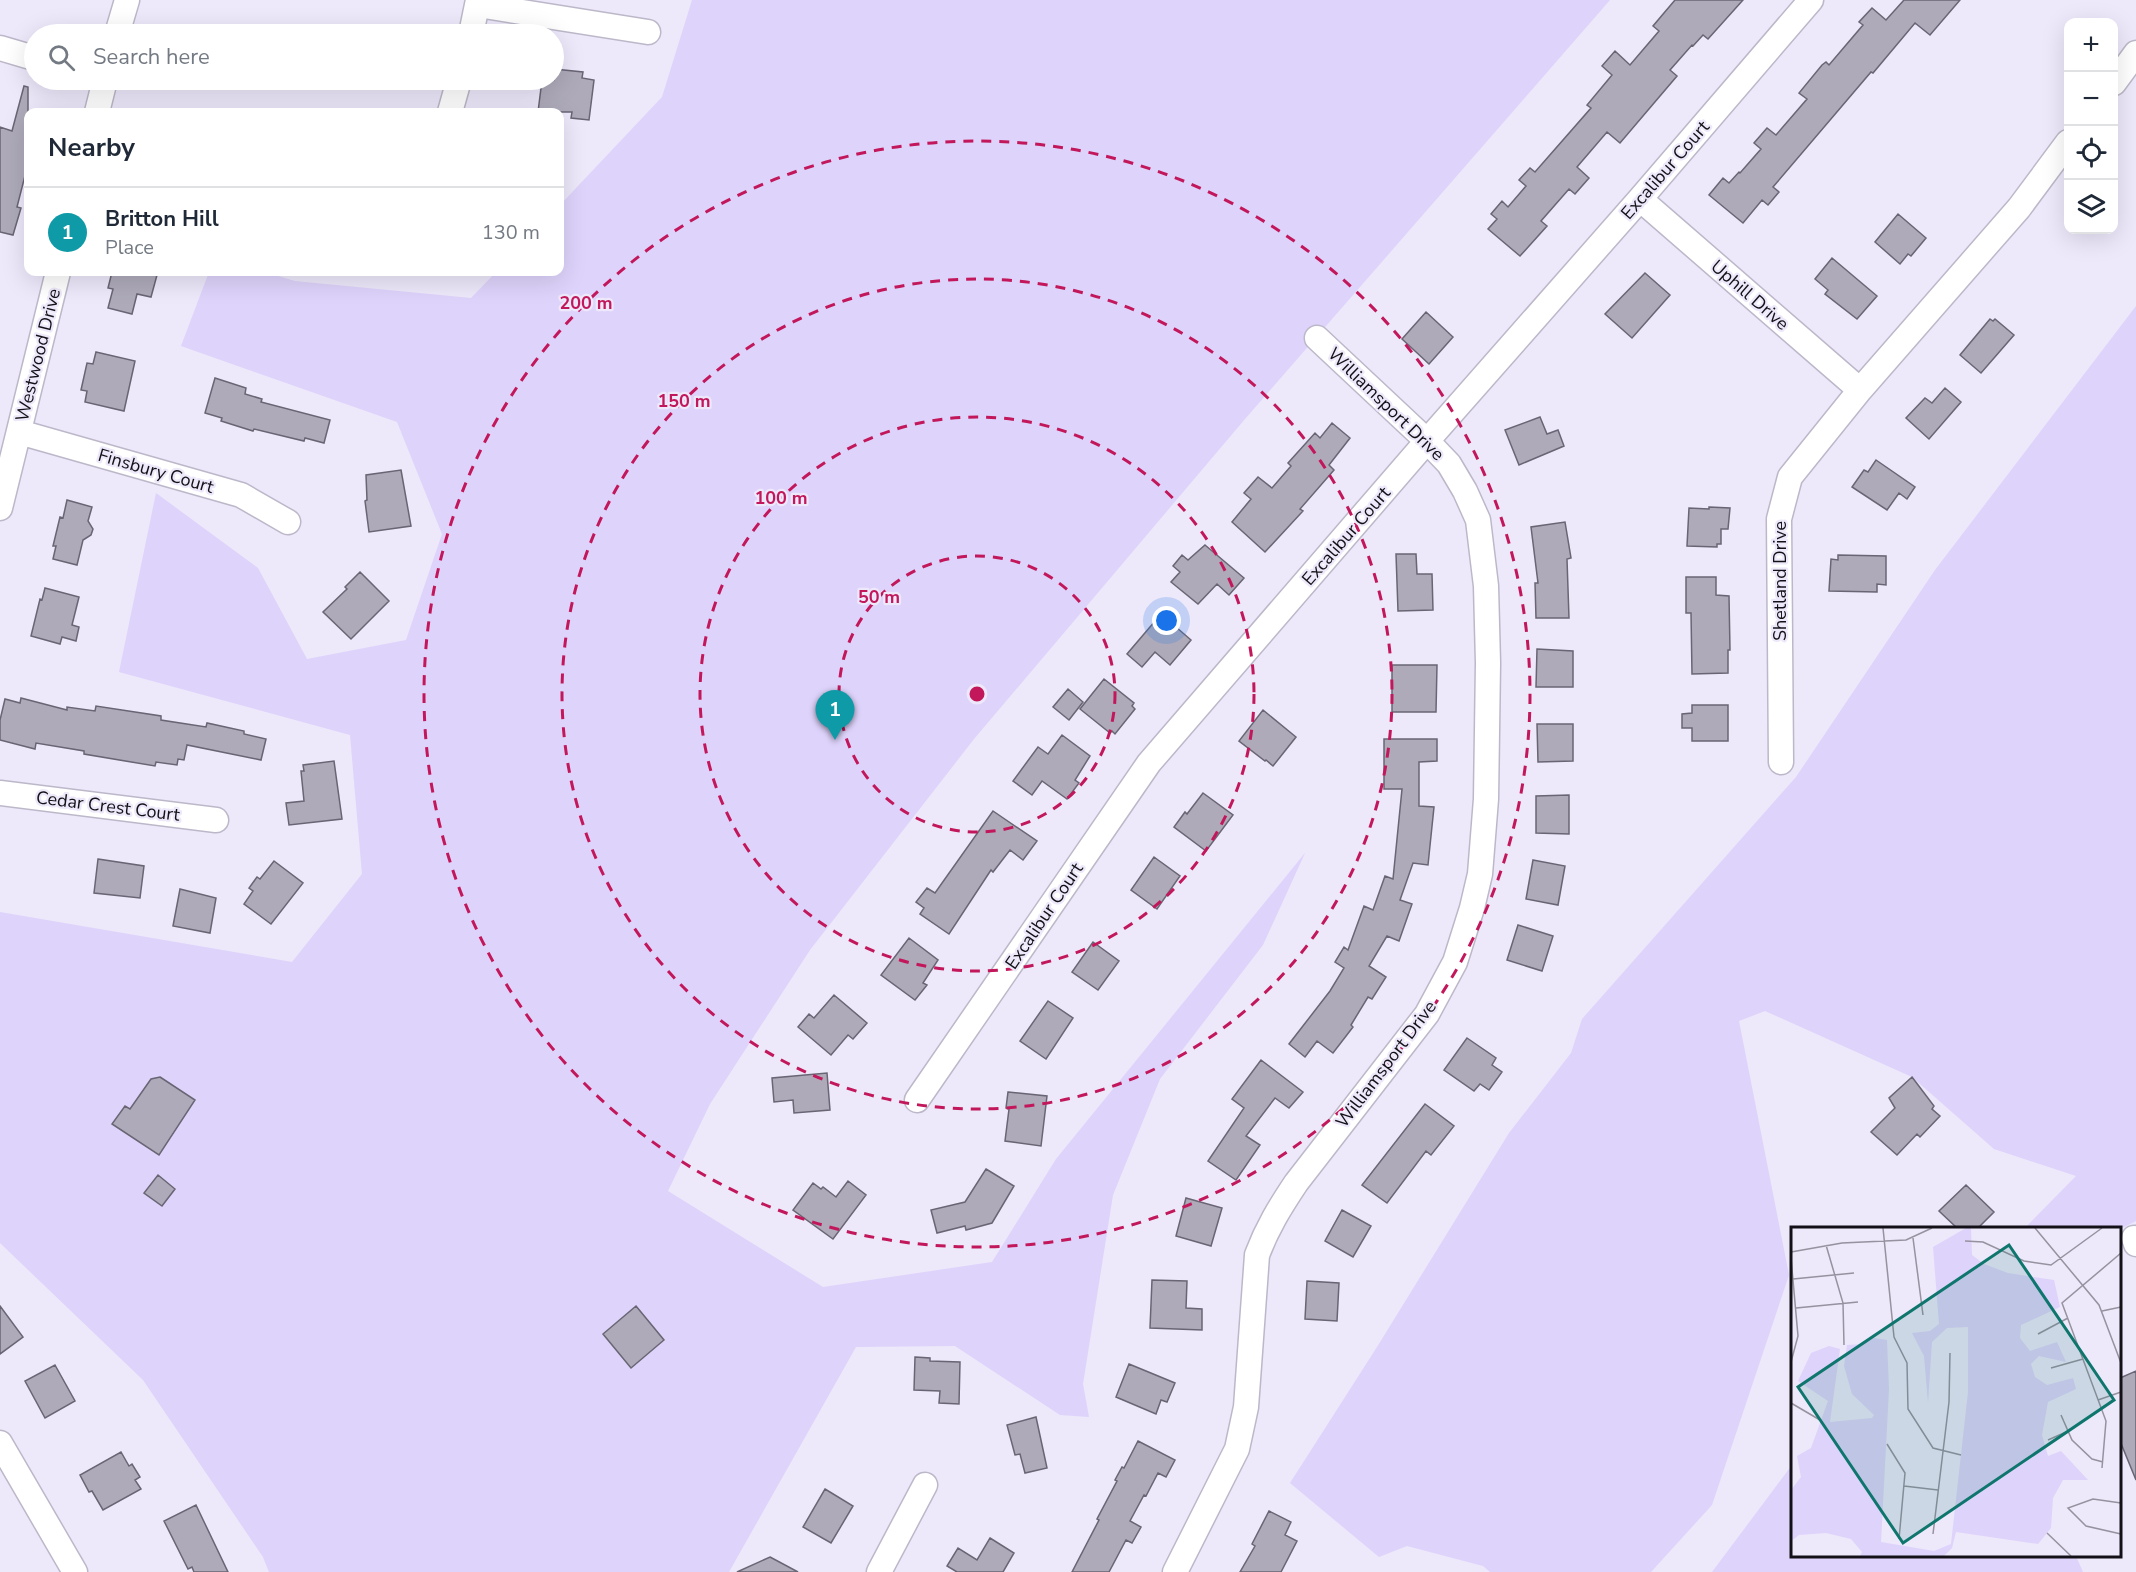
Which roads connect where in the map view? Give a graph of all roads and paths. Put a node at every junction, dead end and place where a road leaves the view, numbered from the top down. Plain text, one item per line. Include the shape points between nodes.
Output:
1 (127, 0) edge
2 (1811, 0) edge
3 (478, 3) edge
4 (120, 24) edge
5 (473, 24) edge
6 (648, 32) dead end
7 (0, 48) edge
8 (2136, 53) edge
9 (24, 55) edge
10 (2118, 77) edge
11 (102, 90) edge
12 (456, 90) edge
13 (98, 108) edge
14 (451, 108) edge
15 (2064, 147) edge
16 (1640, 199) junction
17 (57, 276) edge
18 (1317, 338) dead end
19 (1860, 390) junction
20 (19, 432) junction
21 (1427, 441) junction
22 (0, 508) edge
23 (288, 522) dead end
24 (1781, 762) dead end
25 (0, 793) edge
26 (216, 820) dead end
27 (917, 1100) dead end
28 (0, 1443) edge
29 (925, 1485) dead end
30 (75, 1572) edge
31 (879, 1572) edge
32 (1175, 1572) edge

1 - 4 street
2 - 16 street, Excalibur Court
3 - 5 street
3 - 6 street
7 - 9 street
8 - 10 street
11 - 13 street
12 - 14 street
15 - 19 street via 2019,208
16 - 19 street, Uphill Drive
16 - 21 street, Excalibur Court
17 - 20 street, Westwood Drive
18 - 21 street, Williamsport Drive
19 - 24 street, Shetland Drive via 1790,477 1782,502
20 - 22 street, Westwood Drive
20 - 23 street, Finsbury Court via 241,495
21 - 27 street, Excalibur Court via 1149,763
21 - 32 street, Williamsport Drive via 1449,464 1478,520 1486,586 1488,663 1486,799 1480,874 1455,962 1427,1014 1276,1211 1266,1232 1257,1255 1246,1407 1237,1449
25 - 26 street, Cedar Crest Court
28 - 30 street
29 - 31 street

